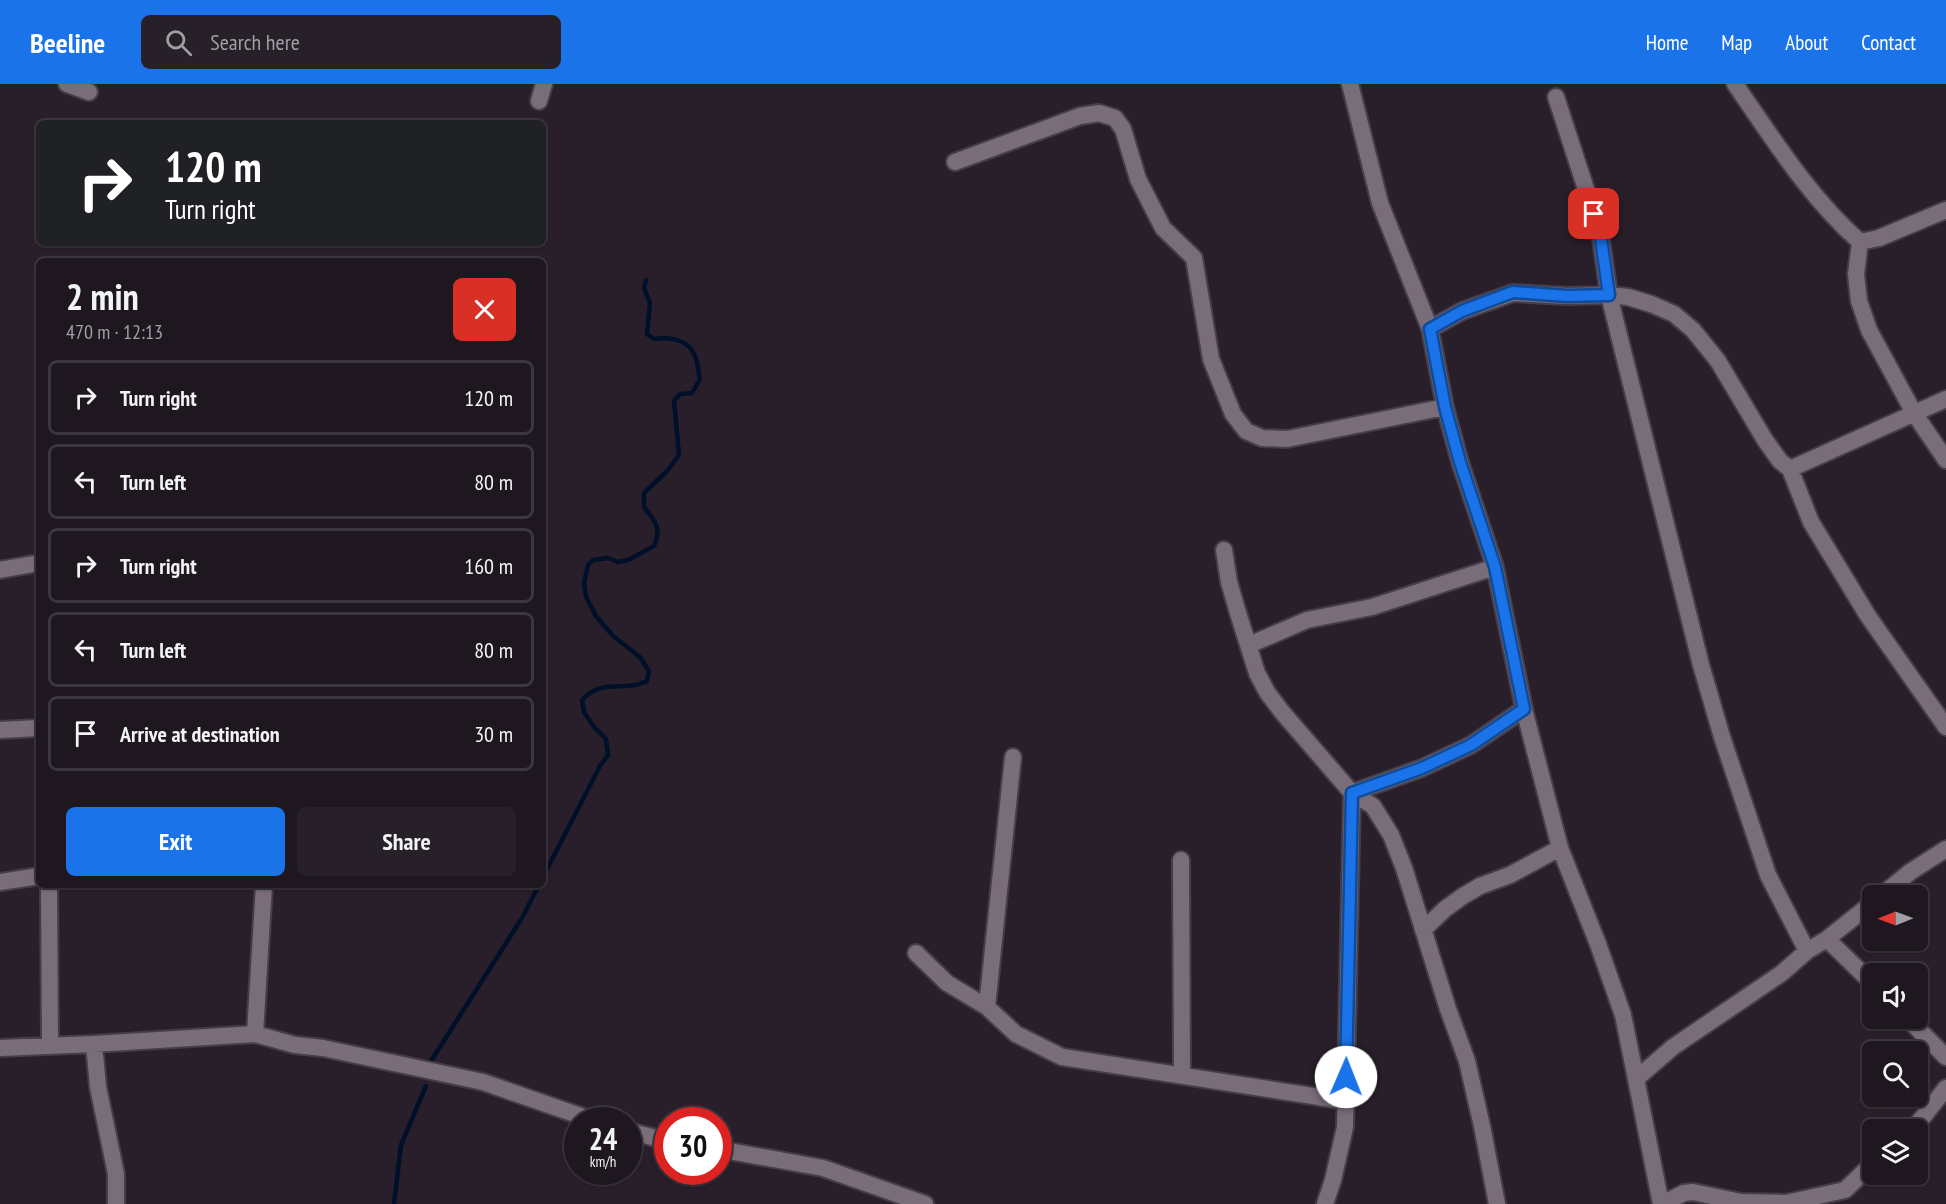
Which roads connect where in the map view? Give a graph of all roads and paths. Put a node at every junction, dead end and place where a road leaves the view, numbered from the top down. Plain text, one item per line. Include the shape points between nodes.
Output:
1 (67, 84) edge
2 (544, 84) edge
3 (1350, 84) edge
4 (1735, 84) edge
5 (89, 92) dead end
6 (1556, 97) dead end
7 (539, 101) dead end
8 (955, 162) dead end
9 (1946, 210) edge
10 (1860, 242) junction
11 (1609, 295) junction
12 (1430, 329) junction
13 (1946, 399) edge
14 (1445, 407) junction
15 (1914, 413) junction
16 (1946, 460) edge
17 (1790, 470) junction
18 (1224, 550) dead end
19 (36, 564) edge
20 (1495, 567) junction
21 (0, 570) edge
22 (1249, 645) junction
23 (1524, 709) junction
24 (1946, 727) edge
25 (36, 728) edge
26 (0, 730) edge
27 (1013, 757) dead end
28 (1352, 793) junction
29 (1560, 849) junction
30 (1946, 849) edge
31 (1181, 860) dead end
32 (36, 876) edge
33 (0, 882) edge
34 (1894, 885) edge
35 (49, 888) edge
36 (264, 888) edge
37 (1862, 911) edge
38 (1423, 930) junction
39 (1827, 939) junction
40 (1807, 951) junction
41 (916, 953) dead end
42 (1862, 973) edge
43 (987, 1007) junction
44 (1918, 1029) edge
45 (255, 1034) junction
46 (94, 1044) junction
47 (50, 1045) junction
48 (0, 1048) edge
49 (1946, 1057) edge
50 (1182, 1075) junction
51 (1636, 1079) junction
52 (1946, 1088) edge
53 (1345, 1101) junction
54 (564, 1110) edge
55 (1921, 1119) edge
56 (732, 1152) edge
57 (1862, 1174) edge
58 (1786, 1203) edge
59 (116, 1204) edge
60 (923, 1204) edge
61 (1325, 1204) edge
62 (1497, 1204) edge
63 (1662, 1204) edge

1 - 5 street
2 - 7 street
3 - 12 street via 1380,203
4 - 10 street via 1838,223
6 - 11 street via 1600,232
8 - 14 street via 1080,116 1099,113 1114,118 1163,228 1194,258 1210,359 1233,414 1246,431 1262,438 1287,439
9 - 10 street
10 - 15 street via 1856,274 1859,301 1869,330
11 - 12 street via 1513,292 1462,311
11 - 17 street via 1651,304 1674,314 1693,330 1718,362 1780,461
11 - 40 street via 1719,727 1768,875
12 - 14 street
13 - 15 street
14 - 20 street
15 - 16 street
15 - 17 street
17 - 24 street via 1815,530 1868,616
18 - 22 street via 1229,582
19 - 21 street
20 - 22 street via 1372,607 1307,620
20 - 23 street
22 - 28 street via 1267,692
23 - 28 street via 1471,745 1422,768
23 - 29 street
25 - 26 street
27 - 43 street
28 - 38 street via 1373,806 1391,835
28 - 53 street
29 - 38 street via 1463,896
29 - 51 street via 1623,1016
30 - 34 street
31 - 50 street
32 - 33 street
35 - 47 street
36 - 45 street
37 - 39 street
38 - 62 street via 1467,1061
39 - 40 street
39 - 42 street
40 - 51 street via 1782,973 1673,1047
41 - 43 street via 947,983
43 - 50 street via 1016,1034 1062,1058
44 - 49 street
45 - 46 street
45 - 54 street via 483,1082
46 - 47 street
46 - 59 street via 98,1087 116,1174
47 - 48 street
50 - 53 street
51 - 63 street
52 - 55 street
53 - 61 street via 1344,1127
56 - 60 street via 823,1168
57 - 58 street via 1845,1190
58 - 63 street via 1741,1202 1693,1192

